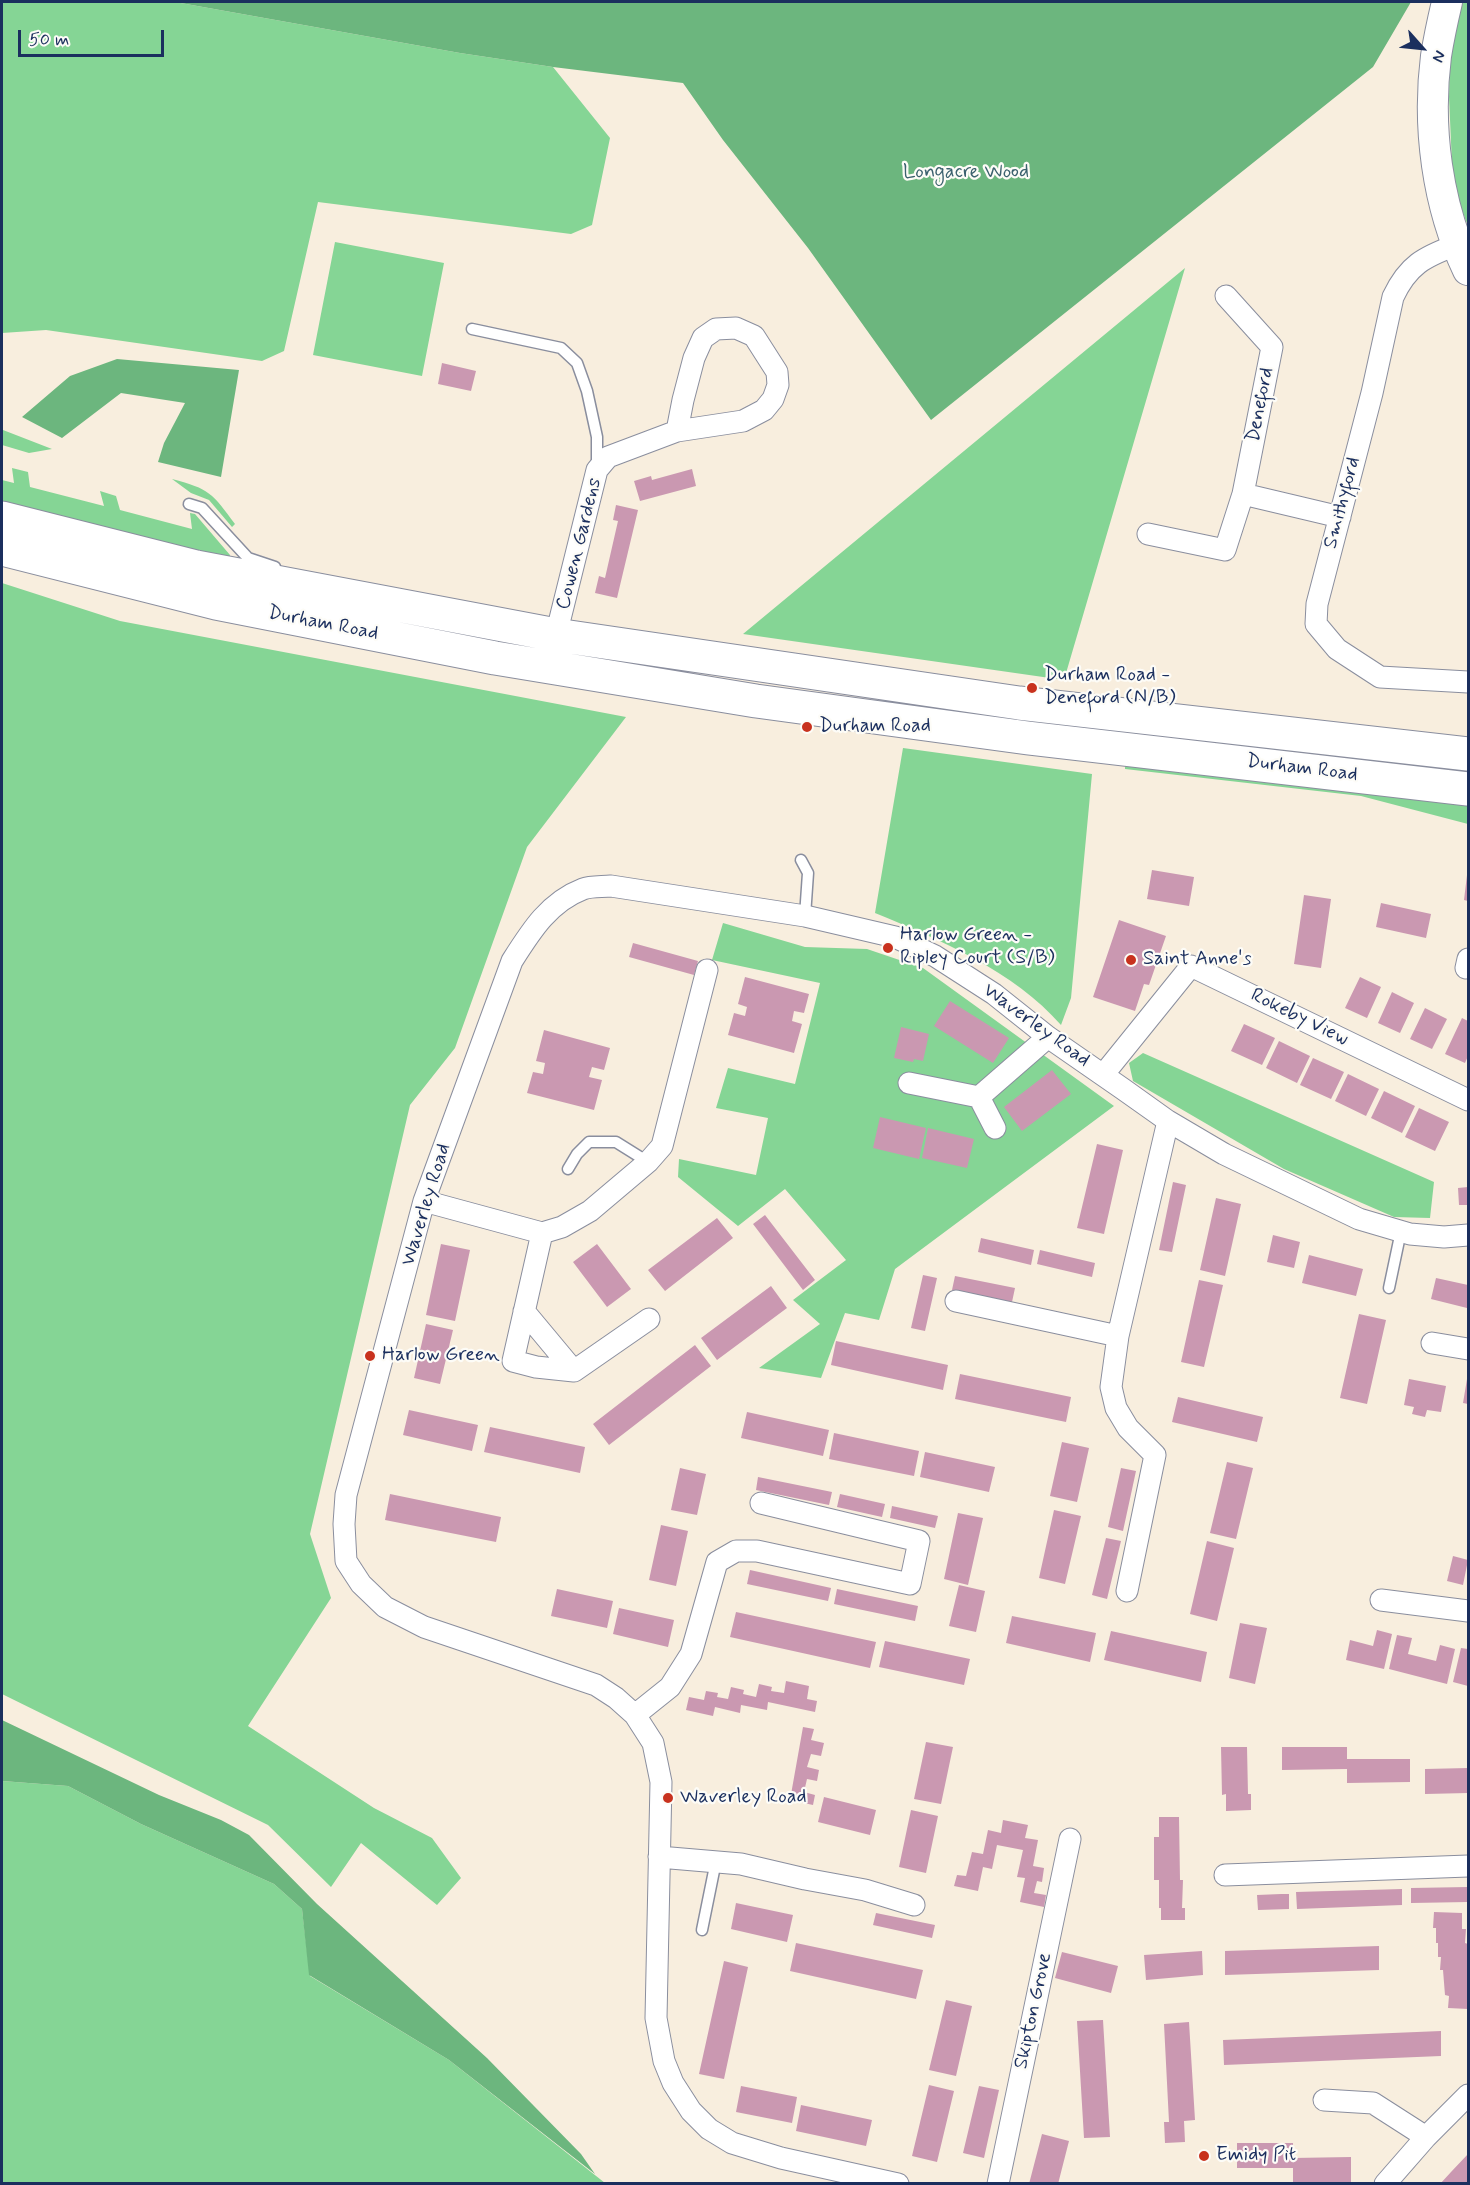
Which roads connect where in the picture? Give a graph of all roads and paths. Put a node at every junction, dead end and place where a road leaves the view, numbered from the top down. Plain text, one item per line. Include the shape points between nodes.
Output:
1 (1447, 2) edge
2 (1462, 258) edge
3 (1226, 296) dead end
4 (472, 329) dead end
5 (676, 431) junction
6 (597, 470) junction
7 (1243, 494) junction
8 (189, 504) dead end
9 (1340, 517) junction
10 (2, 518) edge
11 (1148, 534) dead end
12 (2, 549) edge
13 (373, 602) junction
14 (556, 635) junction
15 (1468, 682) edge
16 (1468, 735) edge
17 (1337, 738) junction
18 (1468, 754) edge
19 (1468, 789) edge
20 (801, 860) dead end
21 (805, 916) junction
22 (706, 970) dead end
23 (1048, 1037) junction
24 (1103, 1075) junction
25 (909, 1083) dead end
26 (979, 1097) junction
27 (1468, 1100) edge
28 (1168, 1121) junction
29 (996, 1128) dead end
30 (648, 1162) junction
31 (568, 1169) dead end
32 (424, 1201) junction
33 (1401, 1232) junction
34 (542, 1233) junction
35 (1468, 1236) edge
36 (1389, 1288) dead end
37 (956, 1301) dead end
38 (525, 1311) junction
39 (649, 1319) dead end
40 (1118, 1336) junction
41 (1432, 1343) dead end
42 (1468, 1349) edge
43 (574, 1371) junction
44 (761, 1503) dead end
45 (1127, 1591) dead end
46 (1381, 1600) dead end
47 (1468, 1611) edge
48 (634, 1716) junction
49 (1070, 1839) dead end
50 (659, 1857) junction
51 (716, 1861) junction
52 (1468, 1866) edge
53 (1225, 1875) dead end
54 (914, 1905) dead end
55 (702, 1930) dead end
56 (1468, 2095) edge
57 (1324, 2100) dead end
58 (1426, 2137) junction
59 (898, 2184) edge
60 (998, 2184) edge
61 (1385, 2184) edge

1 - 2 street via 1436,55 1433,109 1438,169
2 - 9 street, Smithyford via 1426,257 1403,279 1393,297
3 - 7 street, Deneford via 1272,347
4 - 6 lane via 561,348 577,363 597,437
5 - 5 street, Cowen Gardens via 743,421 765,410 778,385 777,372 754,336 736,328 716,329 703,338 694,358
5 - 6 street, Cowen Gardens via 608,457
6 - 14 street, Cowen Gardens
7 - 9 street
7 - 11 street, Deneford via 1225,550
8 - 13 lane via 202,508 248,558
9 - 15 street, Smithyford via 1317,604 1316,624 1338,649 1380,677
10 - 13 main road, Durham Road via 196,567
12 - 19 main road, Durham Road via 216,603 495,658 756,701 1028,738
13 - 14 main road, Durham Road
14 - 17 main road, Durham Road via 1019,703
16 - 17 main road
17 - 18 main road, Durham Road
20 - 21 lane via 808,873
21 - 23 street, Waverley Road via 889,936 935,956 994,994
21 - 32 street, Waverley Road via 611,886 584,889 556,903 533,927 512,961
22 - 30 street via 662,1146
23 - 24 street, Waverley Road
23 - 26 street
24 - 27 street, Rokeby View via 1191,966
24 - 28 street, Waverley Road
25 - 26 street
26 - 29 street
28 - 33 street, Waverley Road via 1224,1154 1359,1219
28 - 40 street
30 - 31 lane via 616,1142 589,1142
30 - 34 street via 590,1211
32 - 34 street
32 - 48 street, Waverley Road via 346,1495 346,1561 385,1607 424,1627 596,1685
33 - 35 street, Waverley Road
33 - 36 lane
34 - 38 street
37 - 40 street
38 - 43 street
38 - 43 street via 513,1361
39 - 43 street
40 - 45 street via 1111,1387 1116,1408 1128,1428 1155,1455
41 - 42 street
44 - 48 street via 919,1541 910,1584 757,1551 736,1551 717,1562 691,1654 670,1686
46 - 47 street
48 - 50 street, Waverley Road via 653,1743 661,1782
49 - 60 street, Skipton Grove
50 - 51 street
50 - 59 street, Waverley Road via 656,2018 664,2061 691,2111 709,2129 756,2152
51 - 54 street via 865,1890
51 - 55 lane
52 - 53 street
56 - 58 street
57 - 58 street via 1373,2103
58 - 61 street

